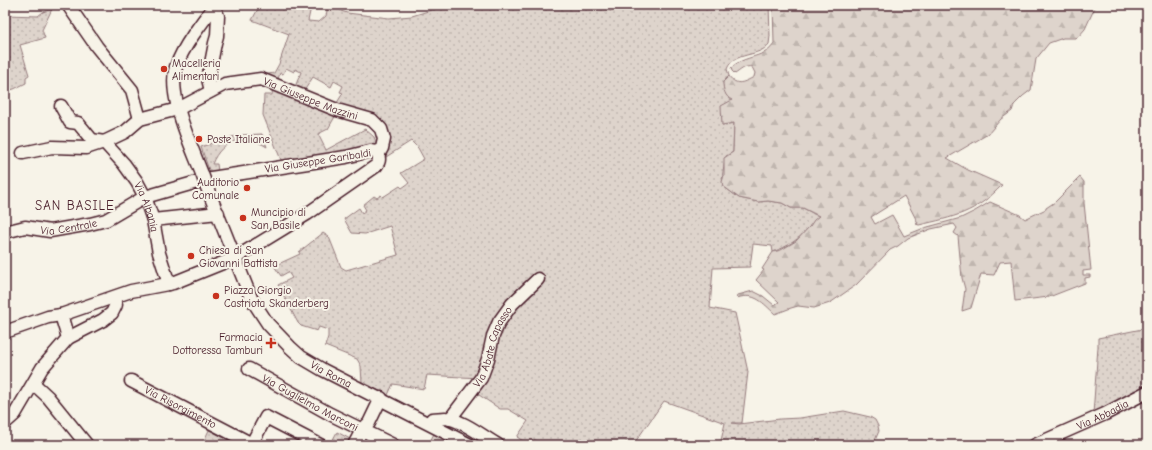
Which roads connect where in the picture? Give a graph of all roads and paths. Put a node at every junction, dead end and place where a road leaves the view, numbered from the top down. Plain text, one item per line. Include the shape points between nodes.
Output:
1 (68, 5) edge
2 (215, 6) edge
3 (211, 91) junction
4 (61, 106) dead end
5 (178, 109) junction
6 (140, 119) junction
7 (104, 142) junction
8 (23, 153) dead end
9 (378, 155) junction
10 (201, 180) junction
11 (144, 197) junction
12 (218, 213) junction
13 (154, 220) junction
14 (5, 232) edge
15 (235, 258) junction
16 (538, 279) dead end
17 (169, 284) junction
18 (113, 298) junction
19 (61, 316) junction
20 (5, 332) edge
21 (68, 338) junction
22 (250, 370) dead end
23 (131, 381) dead end
24 (34, 384) junction
25 (1147, 392) edge
26 (381, 398) junction
27 (450, 419) junction
28 (5, 423) edge
29 (429, 423) junction
30 (362, 430) junction
31 (87, 445) edge
32 (251, 445) edge
33 (319, 445) edge
34 (354, 445) edge
35 (393, 445) edge
36 (470, 445) edge
37 (498, 445) edge
38 (1035, 445) edge

1 - 6 street via 132,90
2 - 3 street via 218,16 217,36 208,79
2 - 5 street, Via Roma via 176,67 174,83
3 - 5 street, Via Giuseppe Mazzini
3 - 9 street, Via Giuseppe Mazzini via 232,82 261,79 337,110 372,120 381,129 384,139
4 - 7 street via 70,122 78,123 92,140
5 - 6 street, Via Giuseppe Mazzini
5 - 10 street, Via Roma
6 - 7 street via 125,132
7 - 8 street via 86,148 52,147
7 - 11 street, Via Albania via 124,164
9 - 10 street, Via Giuseppe Garibaldi via 370,151
9 - 15 street, Via Giuseppe Garibaldi via 380,161 376,166 307,214
10 - 11 street, Via Centrale
10 - 12 street, Via Roma
11 - 13 street, Via Albania
11 - 14 street, Via Centrale via 106,220 50,230 25,227
12 - 13 street
12 - 15 street, Via Roma
13 - 17 street, Via Albania via 158,253
15 - 17 street
15 - 26 street, Via Roma via 251,298 268,324 290,347 323,370
16 - 27 street, Via Abate Capasso via 512,304 499,322 482,378
17 - 18 street via 131,291
18 - 19 street
18 - 21 street via 116,305 112,313
19 - 20 street via 42,319
19 - 21 street
21 - 24 street via 42,368
22 - 30 street, Via Guglielmo Marconi
23 - 32 street, Via Risorgimento
24 - 28 street via 15,414
24 - 31 street via 48,397
25 - 38 street, Via Abbadia
26 - 29 street, Via Roma
26 - 30 street via 369,423
27 - 29 street via 432,419
27 - 37 street
29 - 36 street, Via Roma
30 - 34 street
30 - 35 street, Via Guglielmo Marconi
32 - 33 street via 266,417

